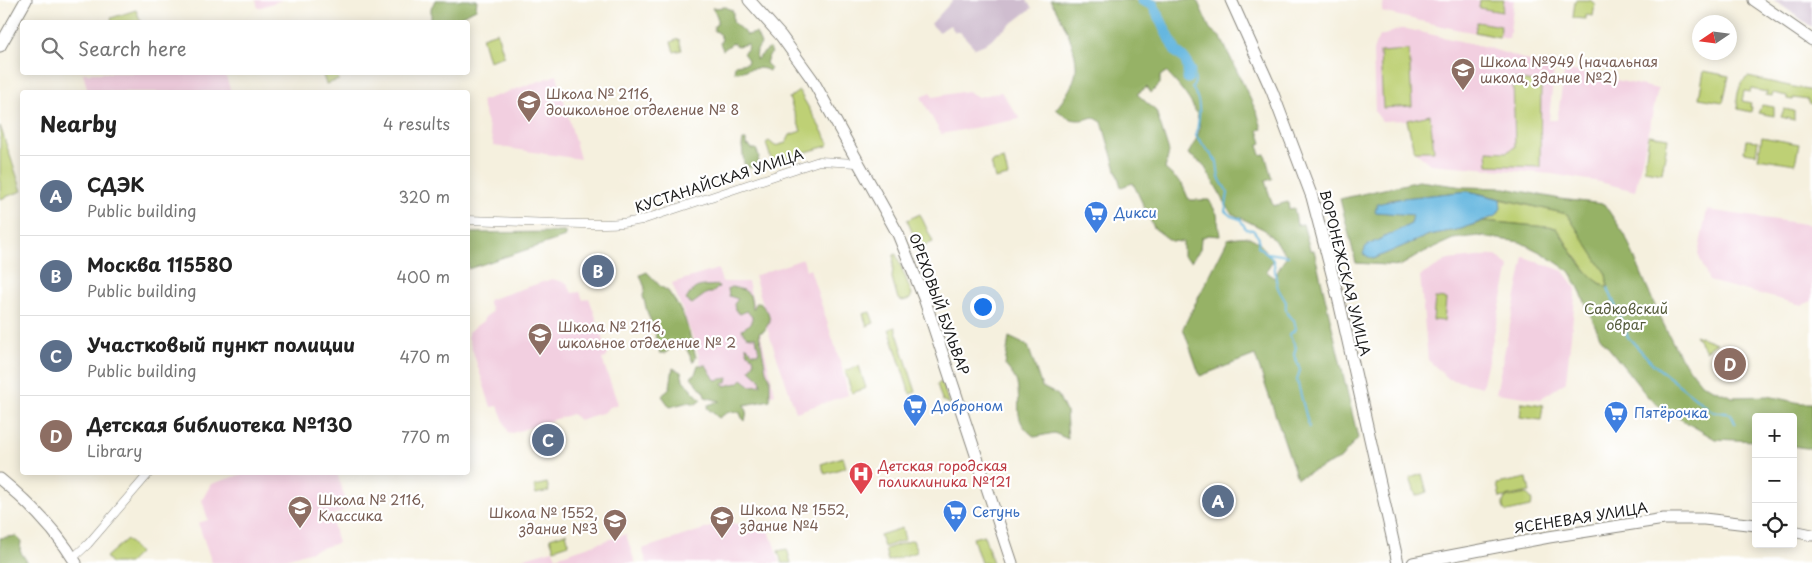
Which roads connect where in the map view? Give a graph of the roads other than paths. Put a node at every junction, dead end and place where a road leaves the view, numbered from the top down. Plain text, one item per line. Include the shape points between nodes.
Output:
1 (26, 0) edge
2 (749, 0) edge
3 (1231, 0) edge
4 (1754, 0) edge
5 (1812, 40) edge
6 (0, 46) edge
7 (857, 163) junction
8 (470, 220) edge
9 (147, 475) edge
10 (0, 479) edge
11 (1752, 525) edge
12 (1797, 532) edge
13 (1812, 535) edge
14 (74, 560) edge
15 (1012, 563) edge
16 (1398, 563) edge
17 (1413, 563) edge

1 - 6 street
2 - 7 street, ОРЕХОВЫЙ БУЛЬВАР via 812,79
3 - 16 street, ВОРОНЕЖСКАЯ УЛИЦА via 1272,91 1312,197
4 - 5 street
7 - 8 street, КУСТАНАЙСКАЯ УЛИЦА via 819,161 627,223 588,225
7 - 15 street, ОРЕХОВЫЙ БУЛЬВАР via 898,234 918,284
9 - 14 street
10 - 14 street via 25,499
11 - 17 street, ЯСЕНЕВАЯ УЛИЦА via 1704,519 1664,519
12 - 13 street

